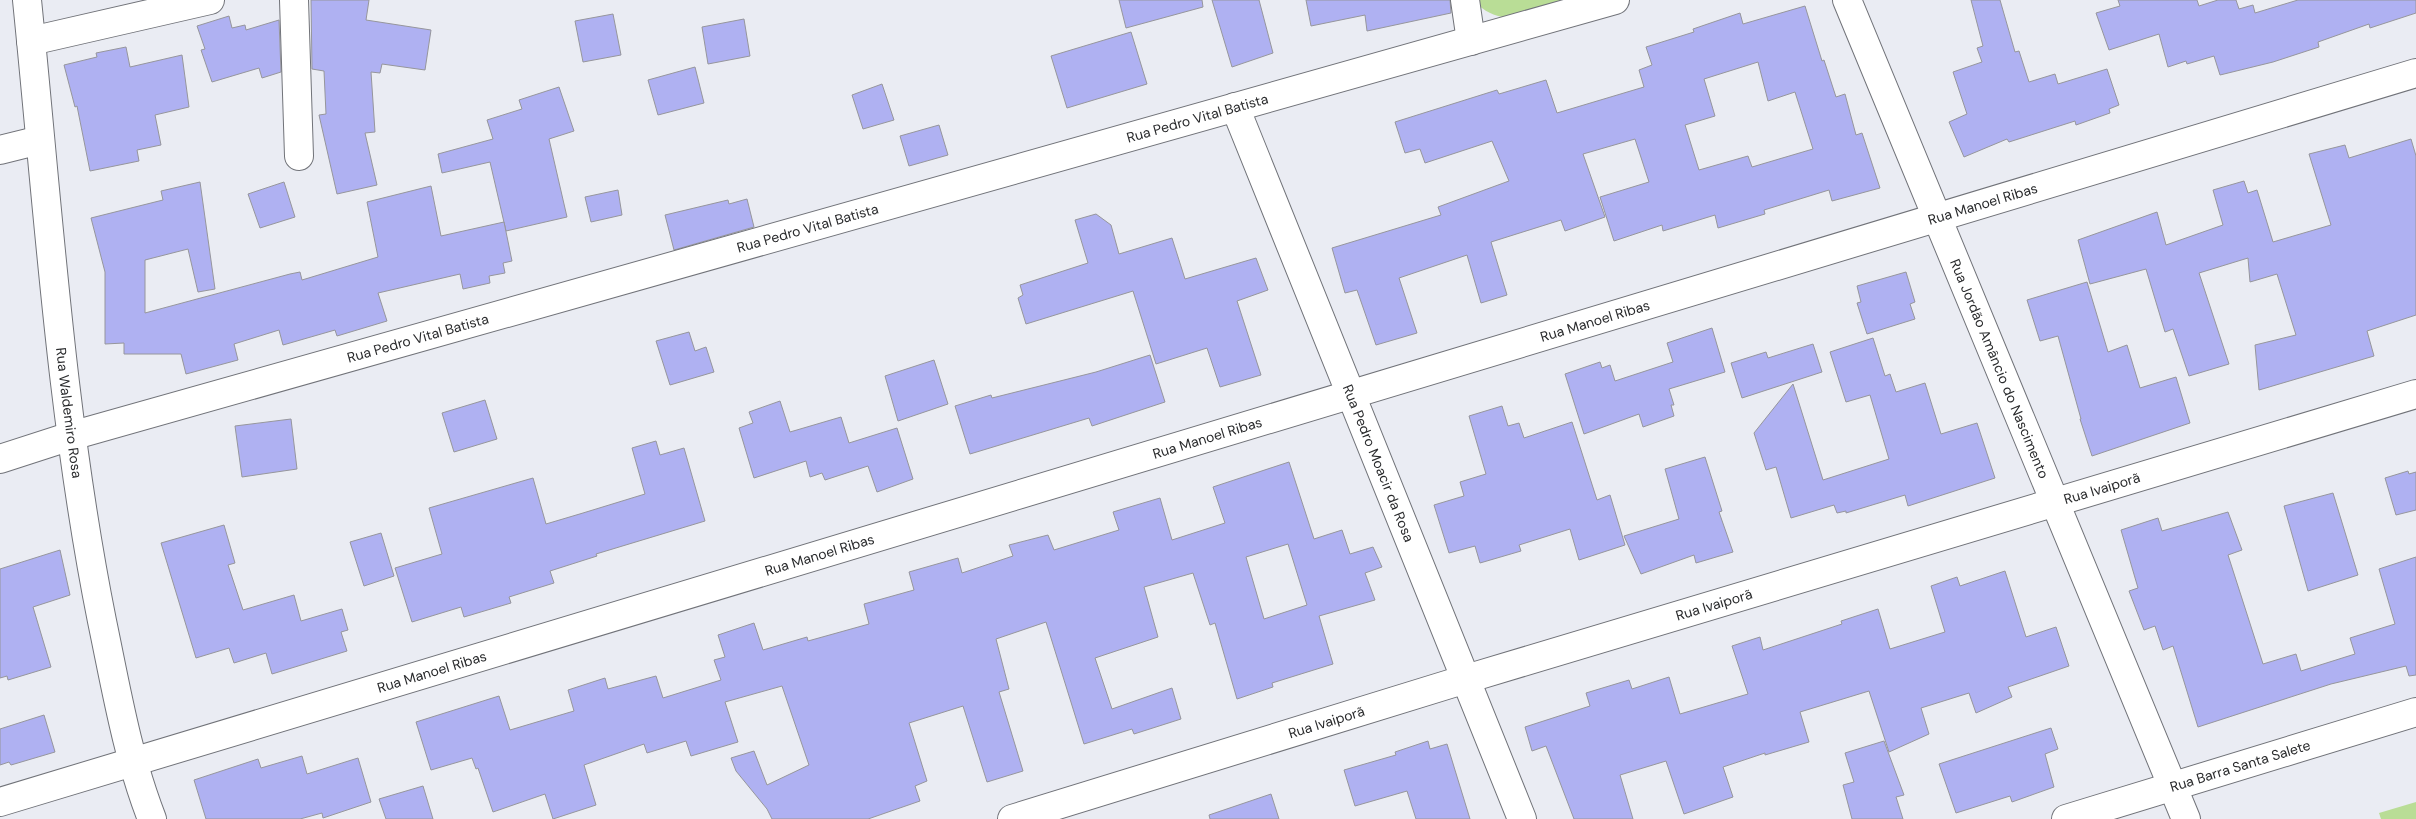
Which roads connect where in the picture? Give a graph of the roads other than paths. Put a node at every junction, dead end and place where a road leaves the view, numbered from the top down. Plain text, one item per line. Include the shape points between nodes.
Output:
1 (27, 0) edge
2 (210, 0) edge
3 (294, 0) edge
4 (1465, 0) edge
5 (1616, 0) edge
6 (1847, 0) edge
7 (31, 41) junction
8 (1472, 41) junction
9 (2416, 73) edge
10 (1235, 107) junction
11 (40, 140) junction
12 (0, 150) edge
13 (300, 156) dead end
14 (1936, 217) junction
15 (2416, 394) edge
16 (1350, 395) junction
17 (70, 436) junction
18 (0, 459) edge
19 (2055, 502) junction
20 (1466, 679) junction
21 (2416, 712) edge
22 (132, 762) junction
23 (2173, 786) junction
24 (0, 802) edge
25 (152, 819) edge
26 (1012, 819) edge
27 (1522, 819) edge
28 (2066, 819) edge
29 (2186, 819) edge

1 - 7 street, Rua Waldemiro Rosa
2 - 7 street
3 - 13 street
4 - 8 street
5 - 8 street, Rua Pedro Vital Batista
6 - 14 street, Rua Jordão Amâncio do Nascimento
7 - 11 street, Rua Waldemiro Rosa
8 - 10 street, Rua Pedro Vital Batista
9 - 14 street, Rua Manoel Ribas
10 - 16 street, Rua Pedro Moacir da Rosa
10 - 17 street, Rua Pedro Vital Batista
11 - 12 street
11 - 17 street, Rua Waldemiro Rosa
14 - 16 street, Rua Manoel Ribas
14 - 19 street, Rua Jordão Amâncio do Nascimento
15 - 19 street, Rua Ivaiporã
16 - 20 street, Rua Pedro Moacir da Rosa
16 - 22 street, Rua Manoel Ribas
17 - 18 street, Rua Pedro Vital Batista
17 - 22 street, Rua Waldemiro Rosa via 88,549
19 - 20 street, Rua Ivaiporã
19 - 23 street, Rua Jordão Amâncio do Nascimento
20 - 26 street, Rua Ivaiporã
20 - 27 street, Rua Pedro Moacir da Rosa
21 - 23 street, Rua Barra Santa Salete
22 - 24 street, Rua Manoel Ribas
22 - 25 street, Rua Waldemiro Rosa
23 - 28 street, Rua Barra Santa Salete
23 - 29 street, Rua Jordão Amâncio do Nascimento

